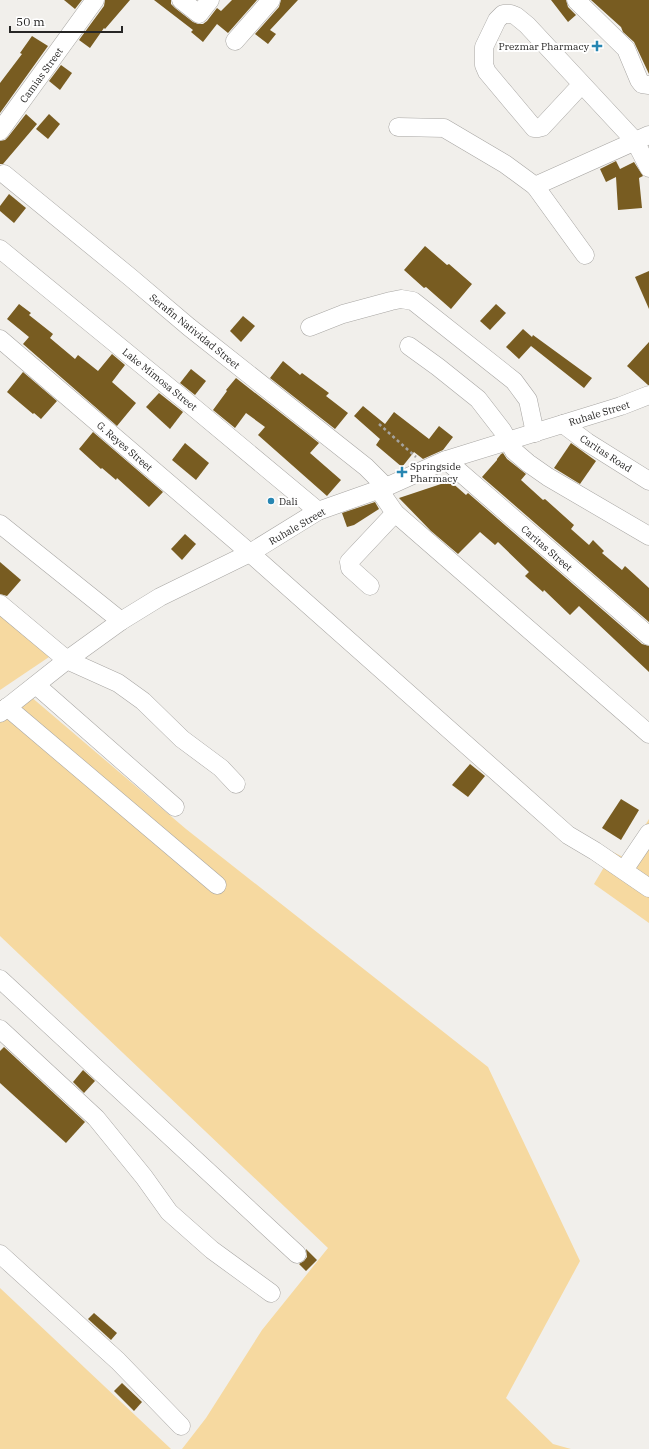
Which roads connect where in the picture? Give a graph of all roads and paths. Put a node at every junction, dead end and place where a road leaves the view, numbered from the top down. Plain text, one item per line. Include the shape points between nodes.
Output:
1 (95, 0) edge
2 (181, 0) edge
3 (210, 0) edge
4 (271, 0) edge
5 (576, 0) edge
6 (235, 41) dead end
7 (582, 84) junction
8 (646, 84) edge
9 (398, 127) dead end
10 (0, 131) edge
11 (642, 138) edge
12 (649, 168) edge
13 (4, 174) dead end
14 (534, 186) junction
15 (0, 249) edge
16 (585, 255) dead end
17 (310, 327) dead end
18 (0, 339) edge
19 (409, 346) dead end
20 (649, 395) edge
21 (379, 424) dead end
22 (563, 424) junction
23 (535, 433) junction
24 (507, 440) junction
25 (446, 460) junction
26 (428, 468) junction
27 (649, 481) edge
28 (382, 489) junction
29 (318, 511) junction
30 (395, 513) junction
31 (0, 524) edge
32 (649, 536) edge
33 (250, 553) junction
34 (370, 586) dead end
35 (0, 604) edge
36 (121, 621) junction
37 (649, 636) edge
38 (67, 660) junction
39 (36, 685) junction
40 (3, 710) edge
41 (649, 734) edge
42 (236, 784) dead end
43 (175, 807) dead end
44 (649, 833) edge
45 (624, 870) junction
46 (217, 885) dead end
47 (649, 888) edge
48 (0, 979) edge
49 (0, 1030) edge
50 (0, 1254) edge
51 (297, 1254) dead end
52 (271, 1293) dead end
53 (181, 1426) dead end

1 - 10 street, Camias Street
2 - 3 street via 198,14
4 - 6 street
5 - 8 street via 626,49 639,80
7 - 7 street via 542,127 534,128 487,72 484,65 484,47 497,20 503,14 516,16
7 - 11 street
9 - 14 street via 444,128 505,164
11 - 12 street
11 - 14 street
13 - 28 street, Serafin Natividad Street via 189,327 366,467
14 - 16 street
15 - 29 street, Lake Mimosa Street
17 - 23 street via 343,314 391,301 413,301 514,381 528,400
18 - 33 street, G. Reyes Street
19 - 24 street via 478,399
20 - 22 street, Ruhale Street
21 - 26 path
22 - 23 street, Ruhale Street
22 - 27 street, Caritas Road
23 - 24 street, Ruhale Street
24 - 25 street, Ruhale Street
24 - 32 street via 514,451 548,477
25 - 26 street, Ruhale Street
25 - 37 street, Caritas Street
26 - 28 street, Ruhale Street
28 - 29 street, Ruhale Street
28 - 30 street, Serafin Natividad Street
29 - 33 street, Ruhale Street
30 - 34 street via 349,562 350,568
30 - 41 street, Serafin Natividad Street
31 - 36 street
33 - 36 street, Ruhale Street via 160,597
33 - 45 street, G. Reyes Street via 568,835
35 - 38 street
36 - 38 street, Ruhale Street
38 - 39 street, Ruhale Street
38 - 42 street via 118,683 143,701 182,739 221,768
39 - 40 street, Ruhale Street
39 - 43 street
40 - 46 street
44 - 45 street
45 - 47 street, G. Reyes Street
48 - 51 street
49 - 52 street via 96,1118 169,1212 212,1250
50 - 53 street via 118,1361

